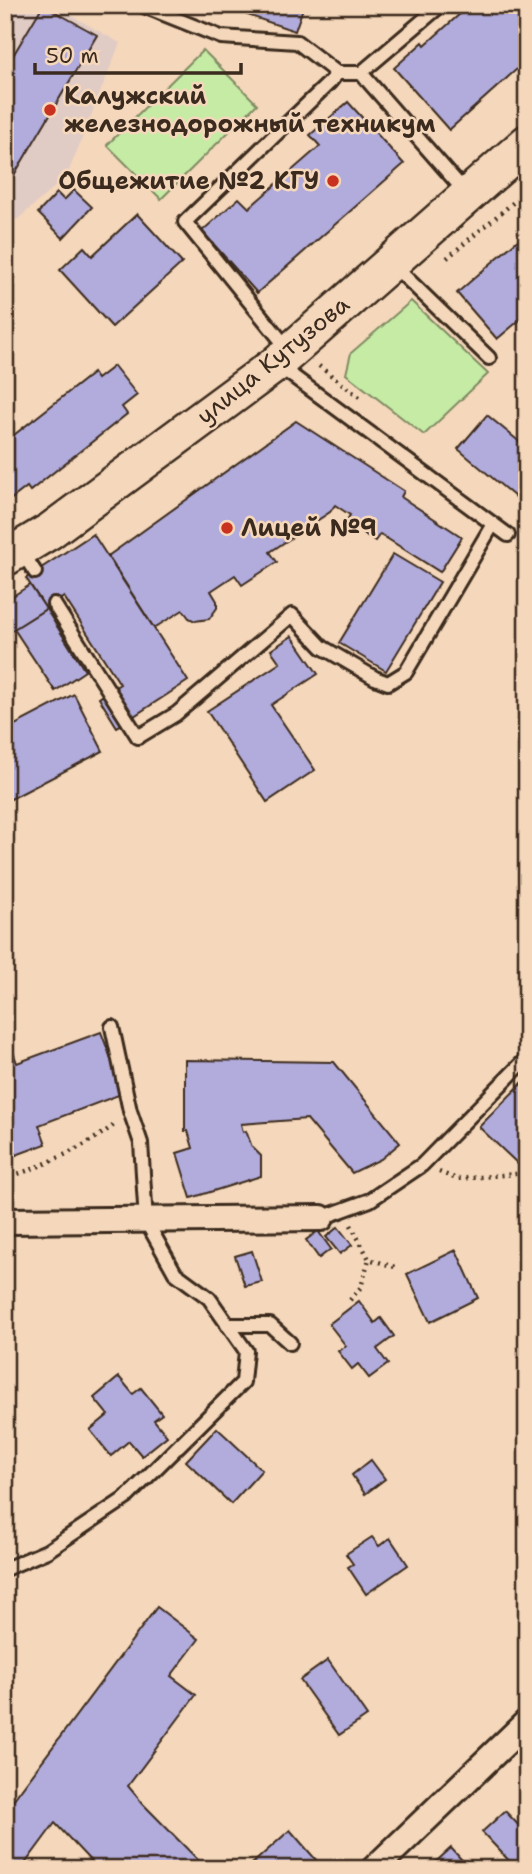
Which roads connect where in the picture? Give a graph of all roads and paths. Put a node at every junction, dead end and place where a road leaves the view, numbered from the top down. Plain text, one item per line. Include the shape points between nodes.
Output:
1 (141, 5) edge
2 (441, 5) edge
3 (337, 73) junction
4 (361, 73) junction
5 (527, 143) edge
6 (467, 194) junction
7 (391, 262) junction
8 (283, 358) junction
9 (489, 358) dead end
10 (494, 524) junction
11 (508, 535) dead end
12 (20, 560) edge
13 (54, 604) dead end
14 (113, 1027) dead end
15 (527, 1058) edge
16 (130, 1111) junction
17 (422, 1165) junction
18 (527, 1173) edge
19 (5, 1178) edge
20 (345, 1209) junction
21 (321, 1218) joint
22 (5, 1221) edge
23 (146, 1221) junction
24 (369, 1259) junction
25 (398, 1268) dead end
26 (350, 1300) dead end
27 (228, 1325) junction
28 (290, 1343) dead end
29 (5, 1569) edge
30 (527, 1722) edge
31 (373, 1869) edge

1 - 3 lane via 221,37 297,43
2 - 4 lane
3 - 4 lane
3 - 8 lane via 185,222
4 - 6 lane
5 - 6 main road, улица Кутузова
6 - 7 main road, улица Кутузова
7 - 8 main road, улица Кутузова
7 - 9 lane
8 - 10 lane
8 - 12 main road, улица Кутузова via 50,531
10 - 11 lane
10 - 13 lane via 406,672 388,683 322,647 292,615 176,714 138,737
14 - 16 lane
15 - 17 lane
16 - 19 path via 97,1138
16 - 23 lane via 141,1143
17 - 18 path via 457,1179
17 - 20 lane via 370,1200
20 - 21 lane
20 - 24 path
21 - 23 street
22 - 23 street
23 - 27 lane via 175,1273 209,1298
24 - 25 path
24 - 26 path via 361,1287
27 - 28 lane via 270,1325
27 - 29 lane via 246,1352 243,1382 126,1498 47,1551
30 - 31 street

